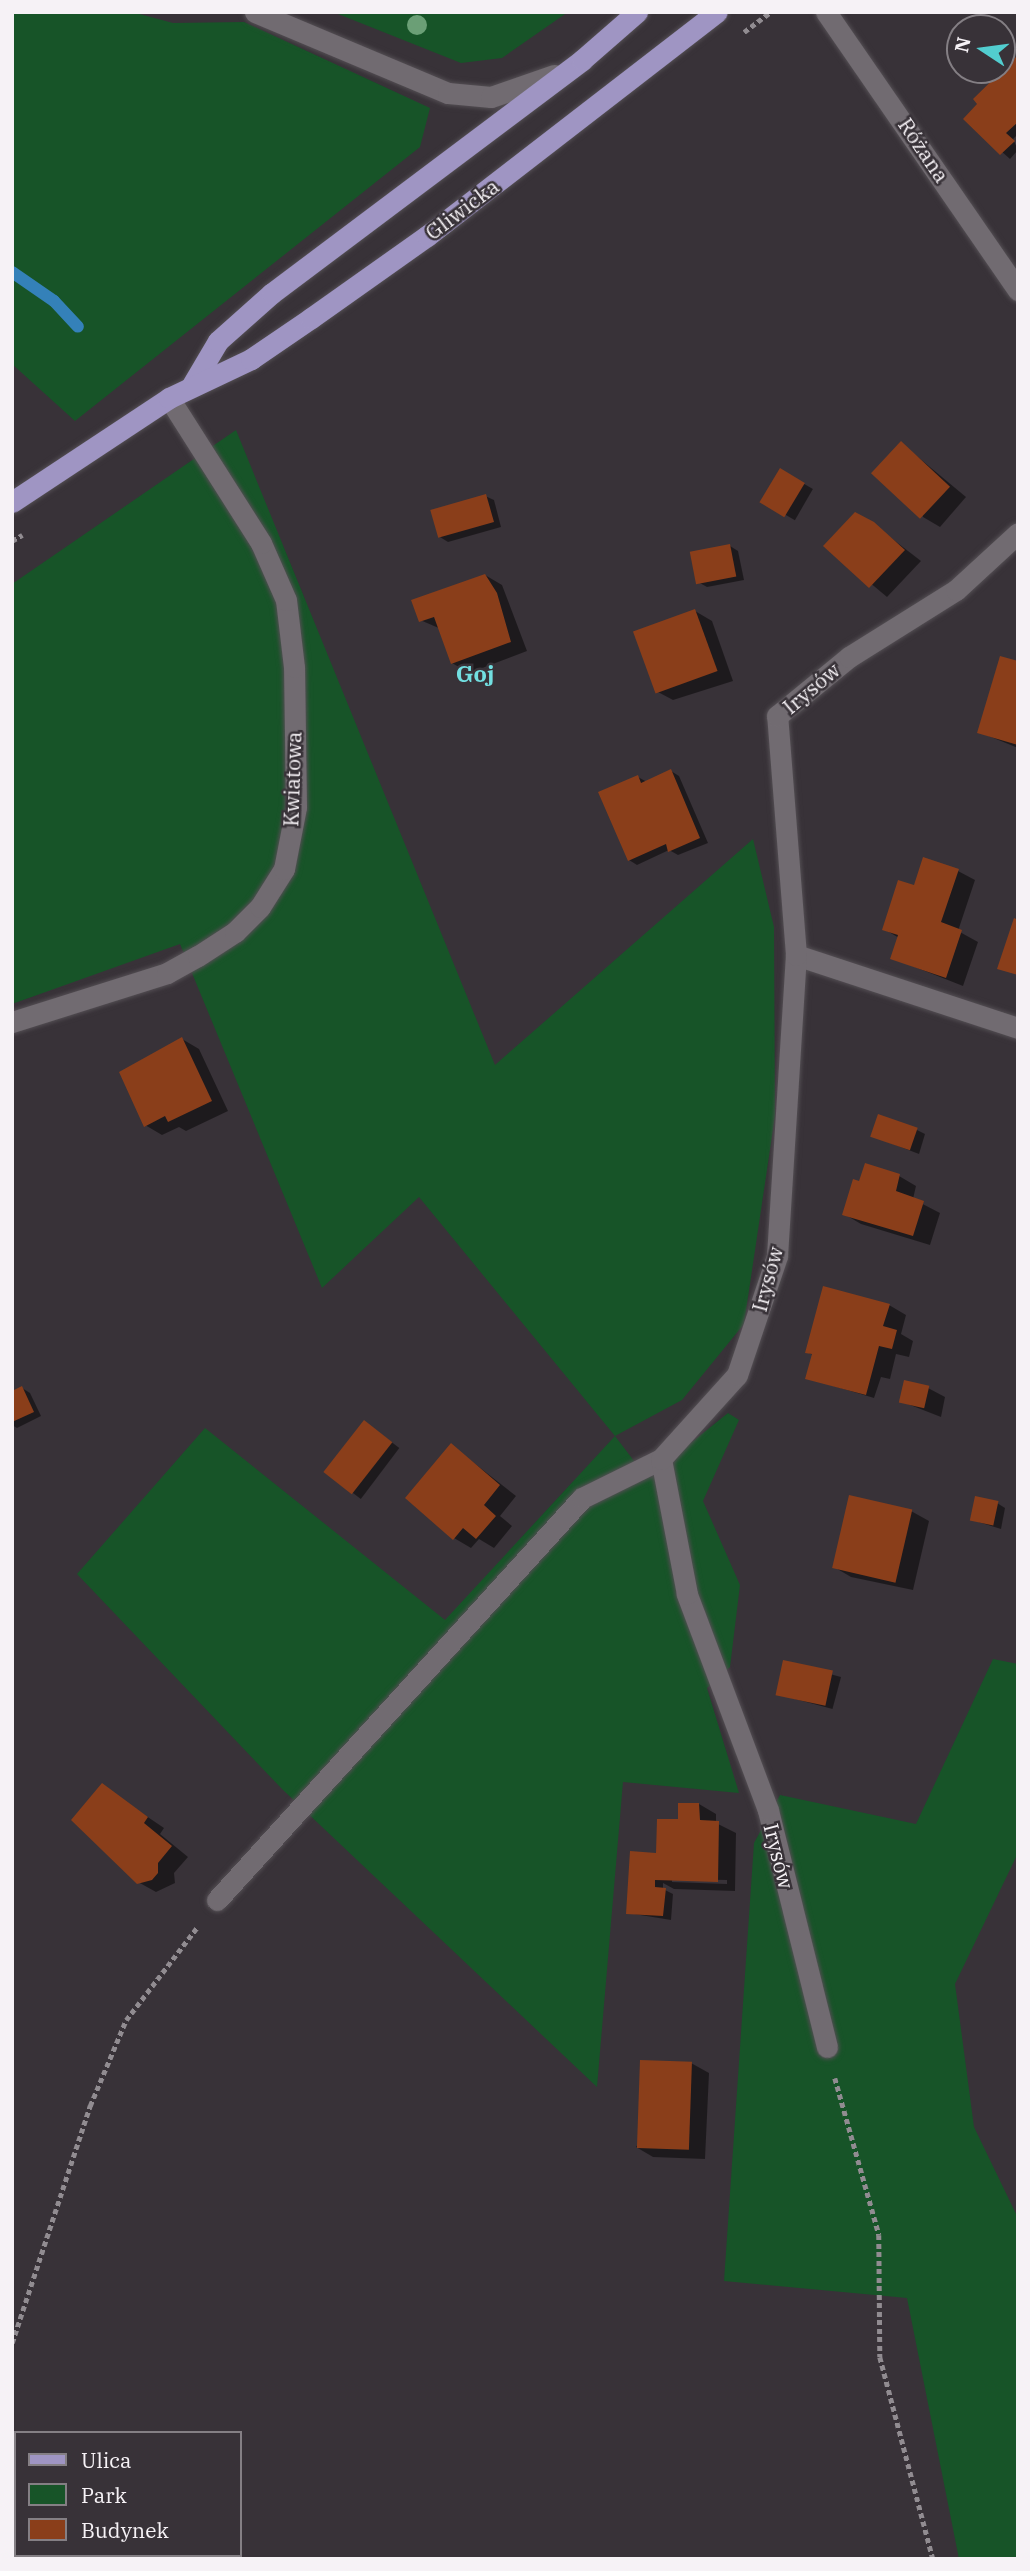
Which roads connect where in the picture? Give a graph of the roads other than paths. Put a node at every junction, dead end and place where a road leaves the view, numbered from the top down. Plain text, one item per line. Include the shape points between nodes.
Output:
1 (255, 12) edge
2 (637, 12) edge
3 (717, 12) edge
4 (826, 12) edge
5 (582, 60) junction
6 (1018, 290) edge
7 (192, 385) junction
8 (169, 398) junction
9 (12, 502) edge
10 (1018, 533) edge
11 (796, 955) junction
12 (12, 1022) edge
13 (1018, 1028) edge
14 (661, 1459) junction
15 (217, 1900) road end
16 (827, 2047) road end

1 - 5 street, Gliwicka via 435,89 470,97 534,85
2 - 5 main road, Gliwicka
3 - 7 main road, Gliwicka via 427,236 322,311 251,359
4 - 6 street, Różana
5 - 7 main road, Gliwicka via 272,293 218,341
7 - 8 main road, Gliwicka
8 - 9 main road, Gliwicka
8 - 12 street, Kwiatowa via 261,543 286,600 294,667 296,807 284,869 243,924 198,957 167,973
10 - 11 street, Irysów via 956,590 849,657 777,716
11 - 13 street
11 - 14 street, Irysów via 777,1256 737,1375
14 - 15 street via 582,1498
14 - 16 street, Irysów via 687,1594 768,1810

